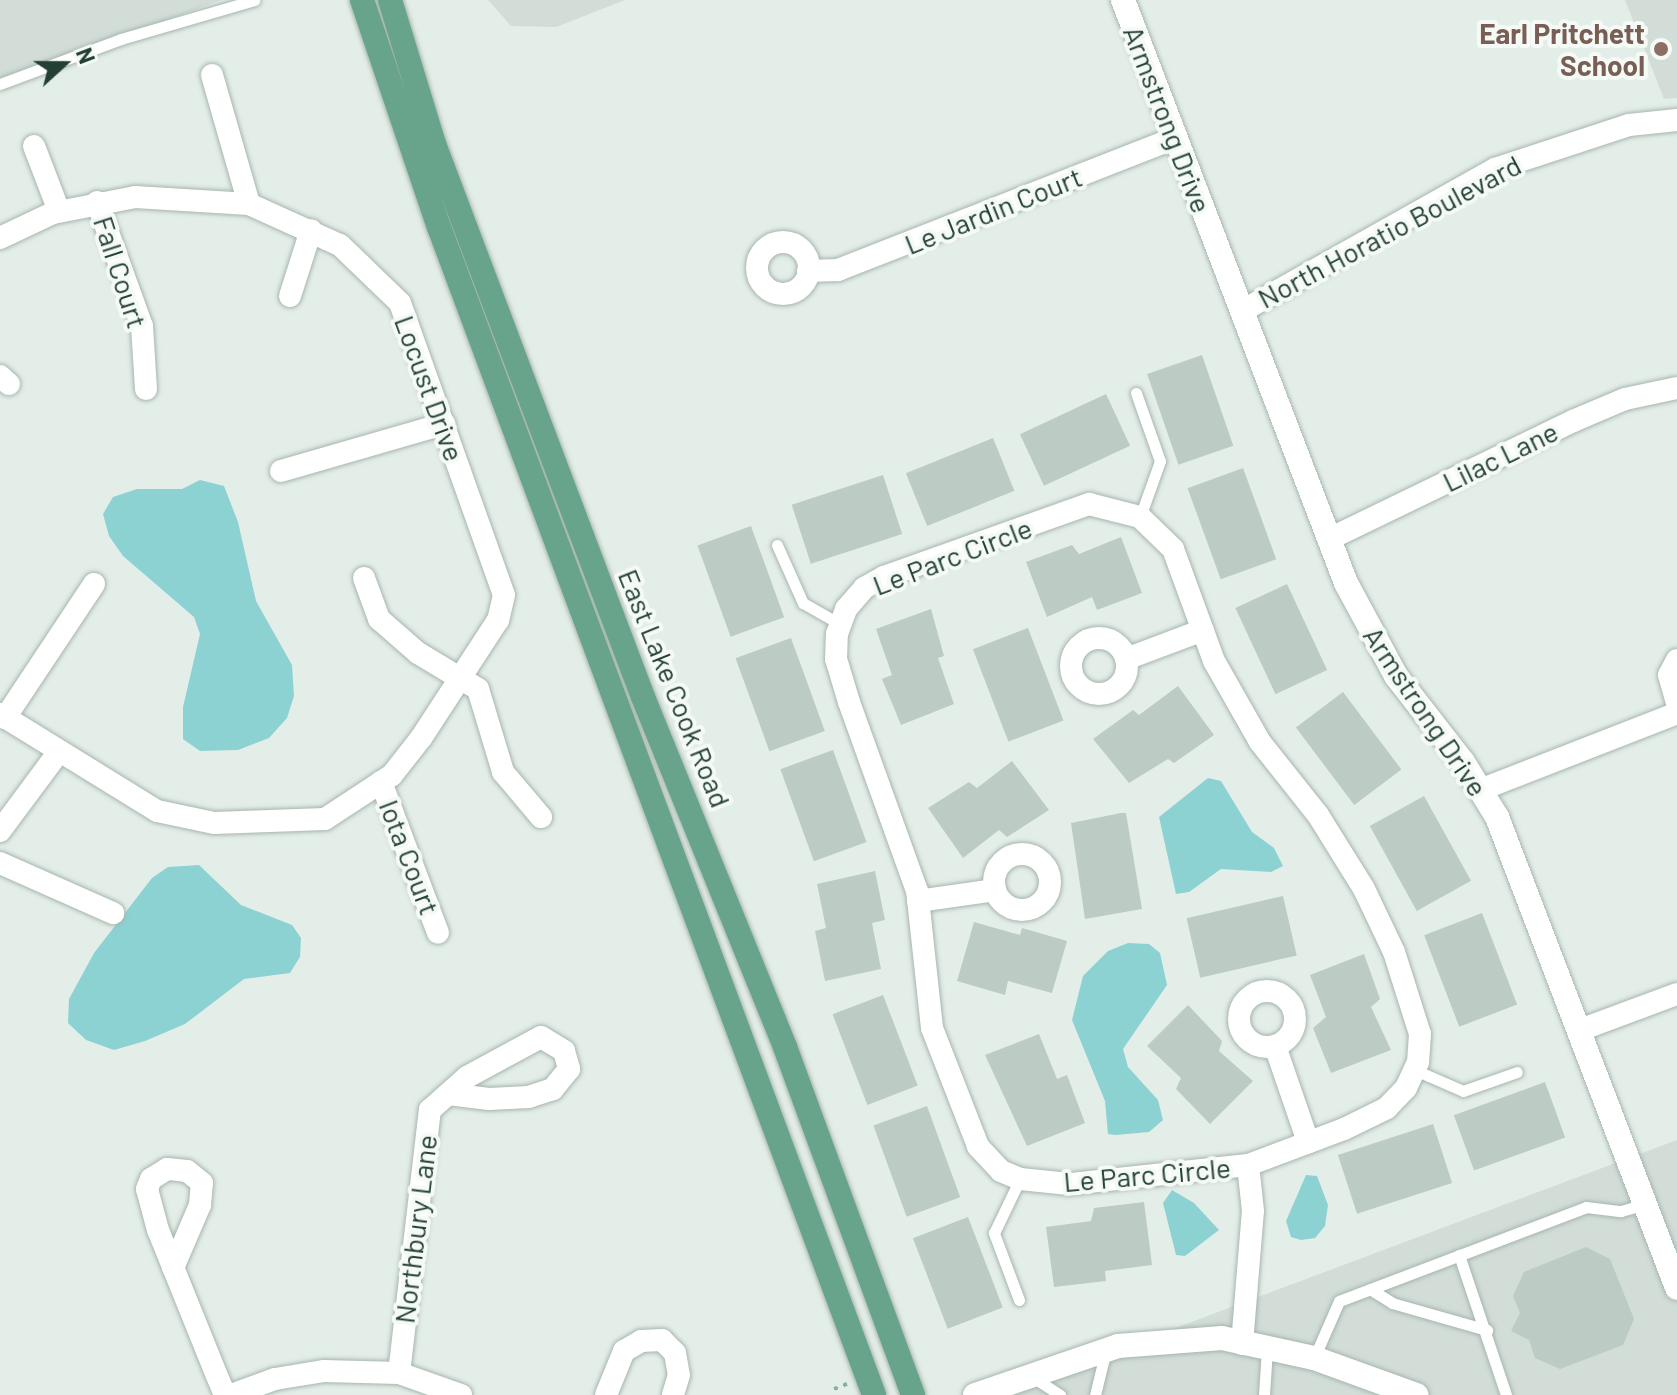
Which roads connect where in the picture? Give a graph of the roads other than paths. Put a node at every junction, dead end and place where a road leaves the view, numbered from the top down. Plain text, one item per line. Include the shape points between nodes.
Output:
1 (254, 0) edge
2 (362, 0) edge
3 (390, 0) edge
4 (1123, 0) edge
5 (212, 75) dead end
6 (0, 84) edge
7 (1677, 120) edge
8 (1175, 138) junction
9 (34, 146) dead end
10 (97, 202) junction
11 (249, 204) junction
12 (59, 211) junction
13 (311, 230) junction
14 (0, 238) edge
15 (808, 271) dead end
16 (290, 296) dead end
17 (1242, 311) junction
18 (1677, 388) edge
19 (146, 389) dead end
20 (1136, 393) dead end
21 (444, 424) junction
22 (281, 471) dead end
23 (1140, 517) junction
24 (1329, 539) junction
25 (777, 545) dead end
26 (364, 578) dead end
27 (94, 584) dead end
28 (840, 624) junction
29 (1203, 630) junction
30 (1126, 659) dead end
31 (1677, 660) edge
32 (460, 678) junction
33 (1677, 703) edge
34 (1677, 713) edge
35 (2, 716) edge
36 (58, 753) junction
37 (386, 778) junction
38 (1480, 790) junction
39 (541, 817) dead end
40 (0, 831) edge
41 (0, 863) edge
42 (995, 890) dead end
43 (918, 901) junction
44 (113, 913) dead end
45 (438, 933) dead end
46 (1677, 994) edge
47 (1580, 1030) junction
48 (1275, 1046) dead end
49 (1415, 1070) junction
50 (1517, 1072) dead end
51 (448, 1094) junction
52 (1308, 1142) junction
53 (1248, 1165) junction
54 (1020, 1179) junction
55 (1645, 1203) junction
56 (1459, 1255) junction
57 (173, 1268) dead end
58 (1677, 1288) edge
59 (1370, 1289) junction
60 (1019, 1300) dead end
61 (1487, 1330) junction
62 (1242, 1344) junction
63 (1267, 1349) junction
64 (1106, 1350) junction
65 (1314, 1358) junction
66 (399, 1373) junction
67 (1031, 1376) junction
68 (457, 1394) edge
69 (225, 1395) edge
70 (231, 1395) edge
71 (606, 1395) edge
72 (673, 1395) edge
73 (874, 1395) edge
74 (913, 1395) edge
75 (975, 1395) edge
76 (1060, 1395) edge
77 (1095, 1395) edge
78 (1264, 1395) edge
79 (1416, 1395) edge
80 (1506, 1395) edge

1 - 6 lane via 121,39
2 - 73 main road, East Lake Cook Road via 444,241
3 - 74 main road, East Lake Cook Road via 434,144 643,697 779,1032
4 - 8 street, Armstrong Drive
5 - 11 street
7 - 17 street, North Horatio Boulevard via 1629,125 1495,169
8 - 15 street, Le Jardin Court via 838,270
8 - 17 street, Armstrong Drive
9 - 12 street
10 - 11 street, Locust Drive via 135,197
10 - 12 street, Locust Drive
10 - 19 street, Fall Court via 142,326
11 - 13 street, Locust Drive
12 - 14 street, Locust Drive
13 - 16 street
13 - 21 street, Locust Drive via 340,245 382,280 400,303
17 - 24 street, Armstrong Drive
18 - 24 street, Lilac Lane via 1625,399 1573,421
20 - 23 lane via 1160,461
21 - 22 street
21 - 32 street, Locust Drive via 504,595 498,620
23 - 28 street, Le Parc Circle via 1089,504 884,577 864,588
23 - 29 street, Le Parc Circle via 1173,549
24 - 38 street, Armstrong Drive via 1364,622 1396,676
25 - 28 lane via 803,603
26 - 32 street via 379,619 418,653
27 - 35 street
28 - 43 street, Le Parc Circle via 836,659
29 - 30 street
29 - 49 street, Le Parc Circle via 1214,661 1260,742 1318,815 1370,901 1415,1009 1420,1034
31 - 33 street via 1669,675
32 - 37 street, Locust Drive
32 - 39 street via 478,689 503,772
34 - 38 street
35 - 36 street
36 - 37 street via 157,811 214,823 325,819
36 - 40 street
37 - 45 street, Iota Court
38 - 47 street, Armstrong Drive via 1497,817
41 - 44 street
42 - 43 street
43 - 54 street, Le Parc Circle via 932,1028 978,1146 1001,1171
46 - 47 street
47 - 55 street, Armstrong Drive
48 - 52 street
49 - 50 lane via 1463,1091
49 - 52 street, Le Parc Circle via 1387,1108
51 - 51 street, Northbury Lane via 489,1099 529,1097 553,1089 569,1069 564,1051 541,1037 467,1077
51 - 66 street, Northbury Lane via 430,1110
52 - 53 street, Le Parc Circle
53 - 54 street, Le Parc Circle via 1069,1184
53 - 62 street, Le Parc Circle via 1253,1211
54 - 60 lane via 994,1233
55 - 56 lane via 1621,1211 1586,1207
55 - 58 street, Armstrong Drive
56 - 59 lane
56 - 61 lane
57 - 69 street
59 - 61 lane via 1392,1303
59 - 65 lane via 1339,1301
61 - 80 lane
62 - 63 street
62 - 64 street via 1222,1338
63 - 65 street
63 - 78 lane
64 - 67 street
64 - 77 lane
65 - 79 street
66 - 68 street
66 - 70 street via 324,1371 275,1379
67 - 75 street
67 - 76 lane
71 - 72 street via 624,1351 641,1341 662,1340 677,1364

